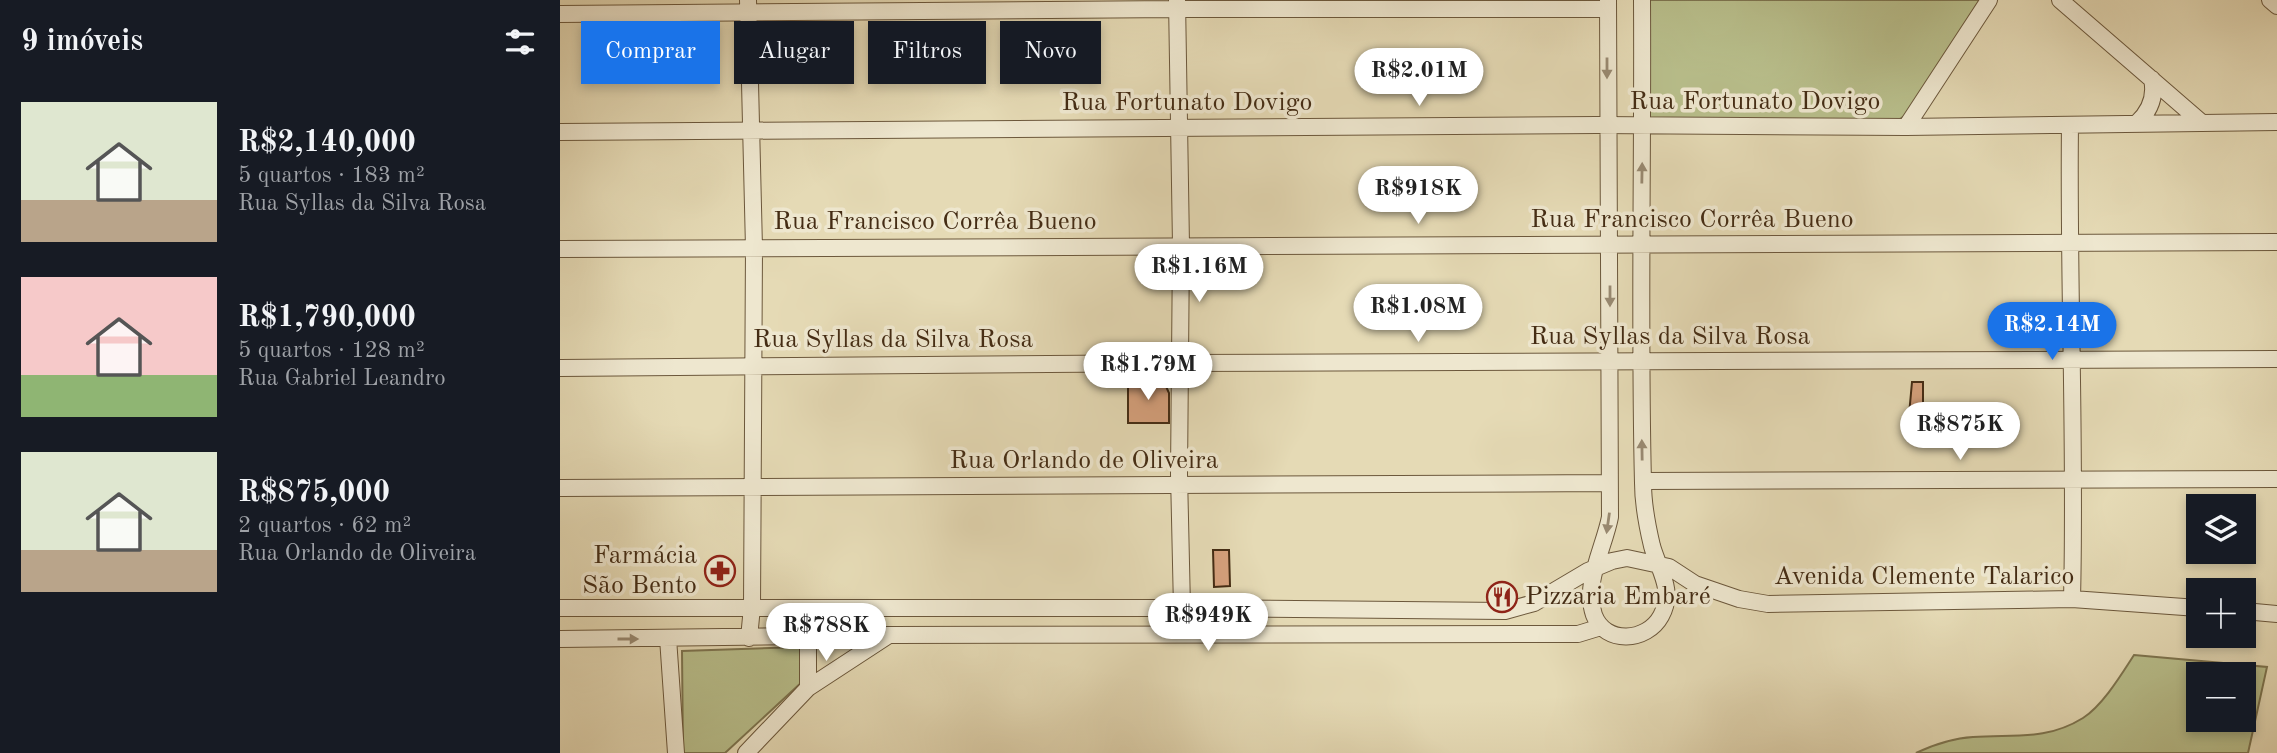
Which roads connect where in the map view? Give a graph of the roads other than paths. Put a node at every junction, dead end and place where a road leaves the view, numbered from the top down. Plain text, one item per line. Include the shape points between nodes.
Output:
1 (1642, 0) edge
2 (1989, 0) edge
3 (2060, 0) edge
4 (2270, 0) edge
5 (1177, 4) edge
6 (1608, 5) edge
7 (748, 6) edge
8 (2277, 6) edge
9 (560, 14) edge
10 (2152, 79) junction
11 (2201, 122) junction
12 (2277, 122) edge
13 (2137, 123) junction
14 (2070, 124) junction
15 (1607, 125) junction
16 (1178, 127) junction
17 (1643, 127) junction
18 (1906, 127) junction
19 (751, 131) junction
20 (560, 132) edge
21 (2277, 242) edge
22 (2068, 243) junction
23 (1610, 244) junction
24 (1181, 245) junction
25 (1642, 246) junction
26 (754, 248) junction
27 (560, 249) edge
28 (2277, 359) edge
29 (1610, 362) junction
30 (1641, 362) junction
31 (2071, 362) junction
32 (1180, 363) junction
33 (754, 366) junction
34 (560, 368) edge
35 (2277, 479) edge
36 (2073, 480) junction
37 (1643, 481) junction
38 (1609, 483) junction
39 (1179, 485) junction
40 (754, 487) junction
41 (560, 488) edge
42 (1658, 565) junction
43 (1595, 568) junction
44 (2072, 599) junction
45 (752, 607) junction
46 (2186, 607) edge
47 (560, 608) edge
48 (1182, 608) junction
49 (2256, 612) edge
50 (2277, 614) edge
51 (1601, 627) junction
52 (890, 635) junction
53 (808, 637) junction
54 (668, 638) junction
55 (749, 638) junction
56 (560, 639) edge
57 (808, 688) junction
58 (676, 753) edge
59 (746, 753) edge

1 - 17 street
2 - 18 street
3 - 10 street
4 - 8 street
5 - 6 street
5 - 7 street
5 - 16 street
6 -> 15 street
7 - 9 street
7 - 19 street
10 - 11 street
10 - 13 street via 2149,108
11 - 12 street, Rua Fortunato Dovigo
11 - 13 street, Rua Fortunato Dovigo
13 - 14 street, Rua Fortunato Dovigo
14 - 18 street, Rua Fortunato Dovigo
14 - 22 street
15 - 16 street, Rua Fortunato Dovigo
15 - 17 street, Rua Fortunato Dovigo
15 - 23 street
16 - 19 street, Rua Fortunato Dovigo
16 - 24 street
17 - 18 street, Rua Fortunato Dovigo
25 -> 17 street
19 - 20 street, Rua Fortunato Dovigo
19 - 26 street
21 - 22 street, Rua Francisco Corrêa Bueno
22 - 25 street, Rua Francisco Corrêa Bueno
22 - 31 street
23 - 24 street, Rua Francisco Corrêa Bueno
23 - 25 street, Rua Francisco Corrêa Bueno
23 -> 29 street
24 - 26 street, Rua Francisco Corrêa Bueno
24 - 32 street
25 - 30 street
26 - 27 street, Rua Francisco Corrêa Bueno
26 - 33 street
28 - 31 street, Rua Syllas da Silva Rosa
29 - 30 street, Rua Syllas da Silva Rosa
29 - 32 street, Rua Syllas da Silva Rosa
29 - 38 street
30 - 31 street, Rua Syllas da Silva Rosa
37 -> 30 street
31 - 36 street
32 - 33 street, Rua Syllas da Silva Rosa
32 - 39 street
33 - 34 street, Rua Syllas da Silva Rosa
33 - 40 street
35 - 36 street
36 - 37 street
36 - 44 street
37 - 42 street via 1643,503
38 - 39 street, Rua Orlando de Oliveira
38 -> 43 street via 1610,517
39 - 40 street, Rua Orlando de Oliveira
39 - 48 street
40 - 41 street, Rua Orlando de Oliveira
40 - 45 street
42 - 43 street, Avenida Clemente Talarico via 1627,558
42 - 44 street, Avenida Clemente Talarico via 1695,584 1768,604
42 - 51 street via 1667,594 1655,625 1642,635 1625,637
43 - 48 street, Avenida Clemente Talarico via 1534,603 1505,611
43 - 51 street via 1590,602
44 - 46 street, Avenida Clemente Talarico
45 - 47 street, Avenida Clemente Talarico
45 - 48 street, Avenida Clemente Talarico
45 - 55 street
49 - 50 street
51 - 52 street via 1578,634
52 - 53 street
52 - 57 street
53 - 55 street
53 - 57 street
54 - 55 street
56 -> 54 street
54 - 58 street
57 - 59 street

